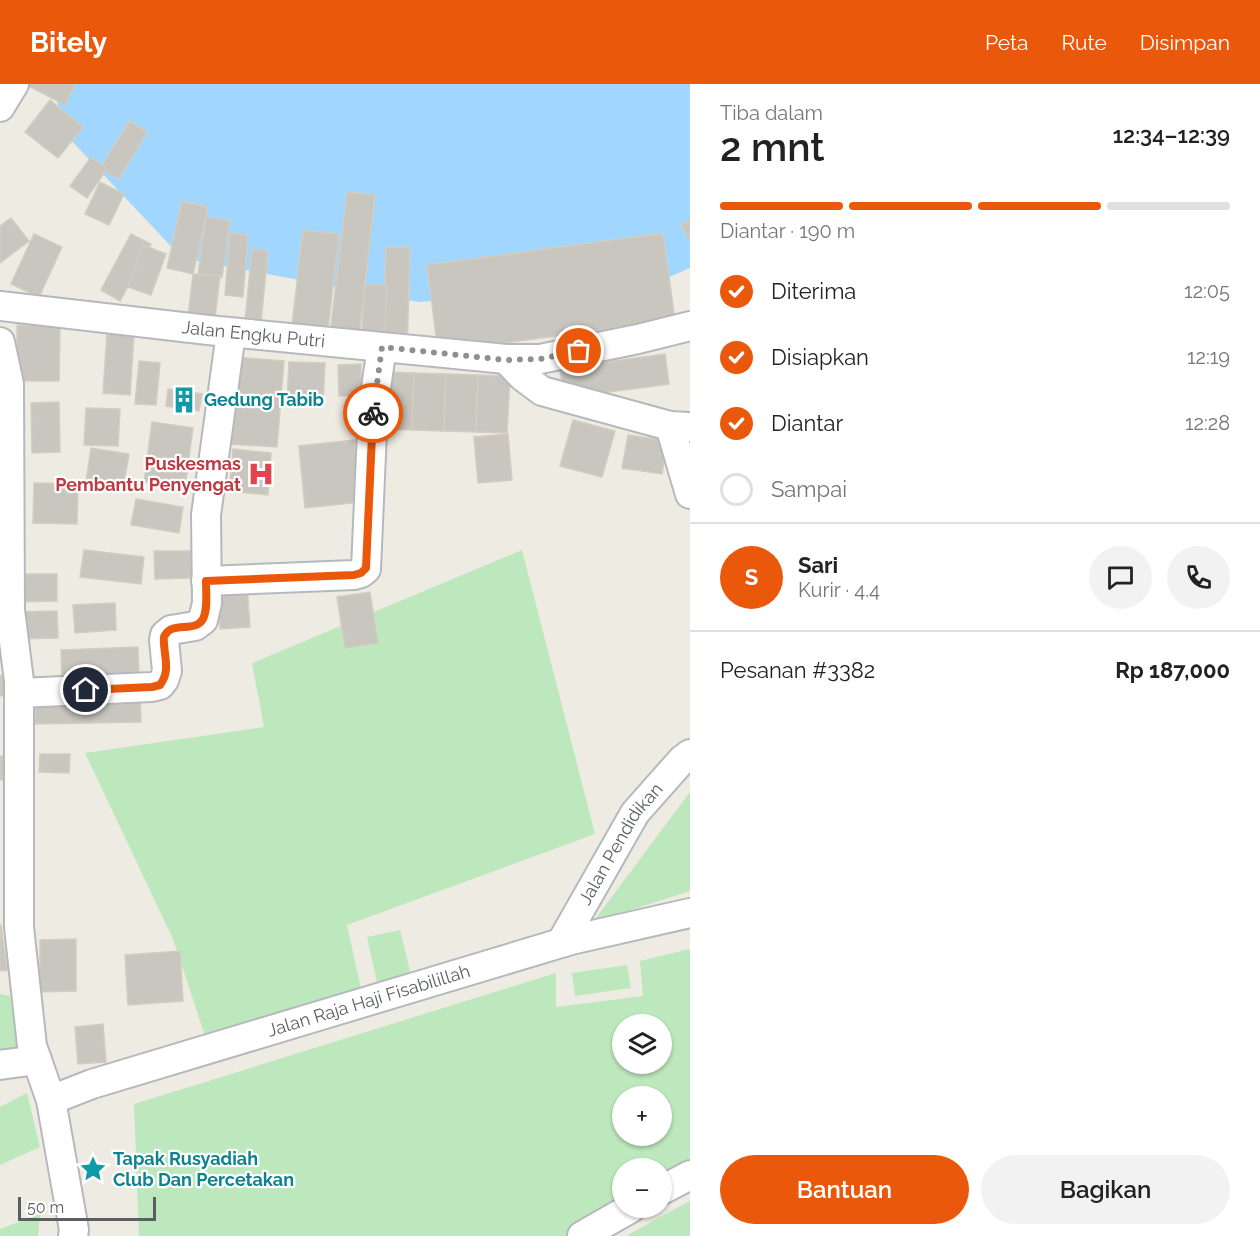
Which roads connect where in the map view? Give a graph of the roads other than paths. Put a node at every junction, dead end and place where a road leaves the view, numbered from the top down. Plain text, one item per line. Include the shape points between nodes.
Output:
1 (14, 84) edge
2 (0, 107) edge
3 (8, 307) edge
4 (690, 326) edge
5 (231, 333) junction
6 (0, 342) edge
7 (382, 347) junction
8 (506, 360) junction
9 (680, 426) edge
10 (690, 494) edge
11 (206, 581) junction
12 (5, 611) edge
13 (19, 693) junction
14 (690, 754) edge
15 (690, 913) edge
16 (561, 943) junction
17 (37, 1060) junction
18 (0, 1065) edge
19 (51, 1100) junction
20 (690, 1175) edge
21 (672, 1185) edge
22 (614, 1218) edge
23 (76, 1234) edge
24 (582, 1236) edge

1 - 2 street
3 - 5 street, Jalan Engku Putri
3 - 6 street
4 - 8 street, Jalan Engku Putri via 540,359
5 - 7 street, Jalan Engku Putri
5 - 11 street via 206,515
6 - 12 street via 9,384
7 - 8 street, Jalan Engku Putri
7 - 11 street via 373,408 366,568 354,575
8 - 9 street via 542,391
9 - 10 street
11 - 13 street via 203,620 165,635 167,671 160,685
12 - 13 street
13 - 17 street via 19,927 32,1046
14 - 16 street, Jalan Pendidikan via 635,813
15 - 16 street, Jalan Raja Haji Fisabilillah
16 - 19 street, Jalan Raja Haji Fisabilillah via 92,1084
17 - 18 street
17 - 19 street
19 - 23 street
20 - 21 street
22 - 24 street

